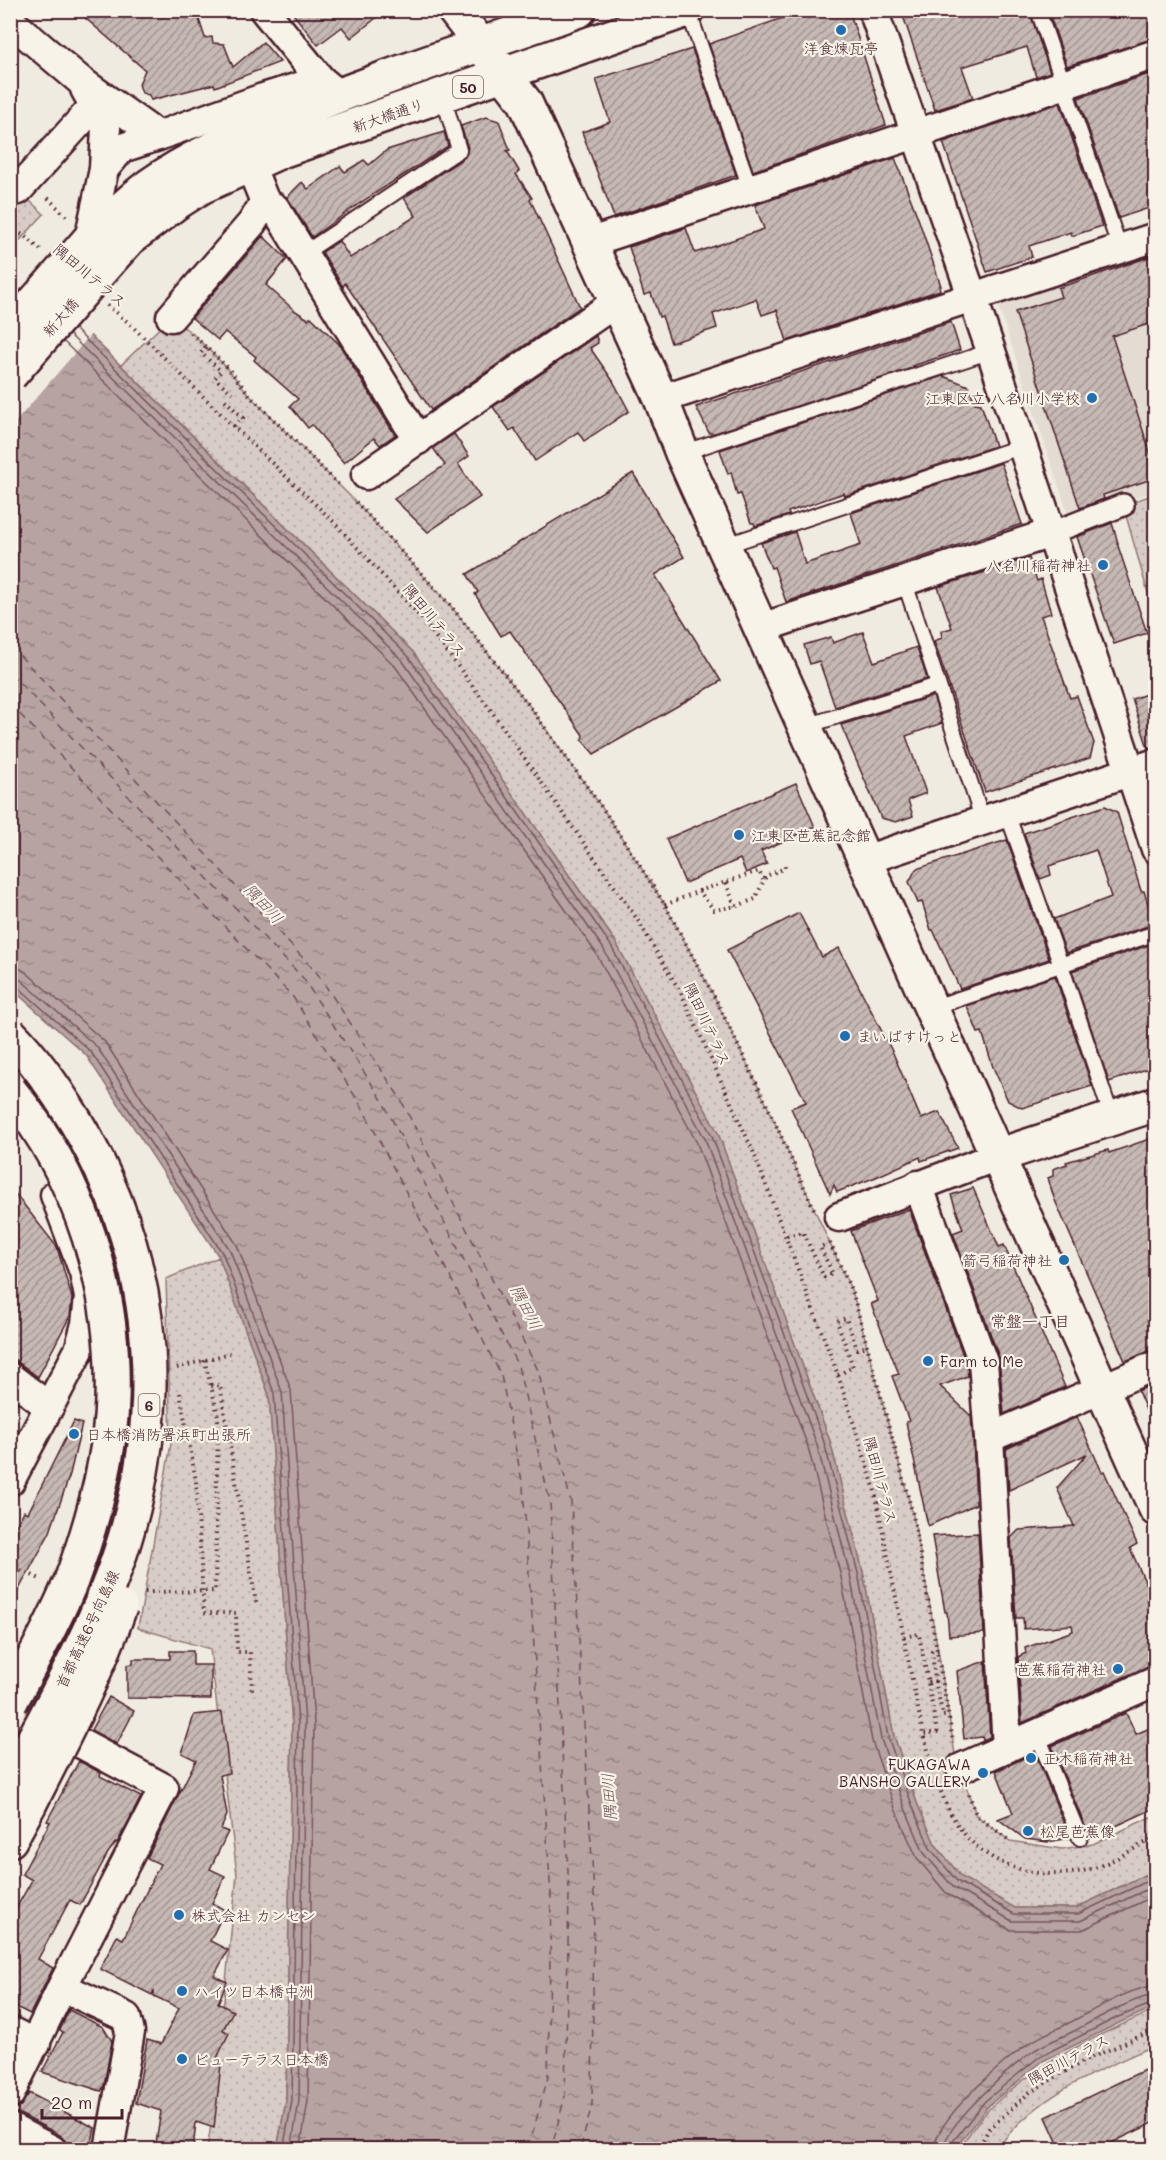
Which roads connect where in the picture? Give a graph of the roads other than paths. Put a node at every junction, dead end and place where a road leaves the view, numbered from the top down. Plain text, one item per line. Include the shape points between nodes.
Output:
1 (264, 10) edge
2 (454, 10) edge
3 (579, 10) edge
4 (687, 10) edge
5 (873, 10) edge
6 (1038, 10) edge
7 (10, 21) edge
8 (482, 46) junction
9 (1155, 54) edge
10 (504, 75) junction
11 (1063, 84) junction
12 (329, 87) junction
13 (88, 94) junction
14 (443, 96) junction
15 (915, 133) junction
16 (158, 136) junction
17 (250, 165) junction
18 (104, 169) junction
19 (750, 188) junction
20 (18, 190) dead end
21 (265, 202) junction
22 (1155, 237) edge
23 (588, 243) junction
24 (1120, 249) junction
25 (99, 250) junction
26 (303, 255) junction
27 (972, 297) junction
28 (615, 303) junction
29 (171, 317) road end
30 (10, 330) edge
31 (991, 351) junction
32 (10, 375) edge
33 (661, 399) junction
34 (418, 440) junction
35 (1023, 446) junction
36 (682, 453) junction
37 (355, 489) road end
38 (1123, 505) dead end
39 (1059, 530) junction
40 (724, 546) junction
41 (904, 580) junction
42 (762, 628) junction
43 (939, 685) junction
44 (806, 726) junction
45 (1143, 767) edge
46 (995, 817) junction
47 (1155, 849) edge
48 (865, 860) junction
49 (1155, 933) edge
50 (1061, 964) junction
51 (932, 1008) junction
52 (10, 1034) edge
53 (10, 1091) edge
54 (1155, 1107) edge
55 (10, 1118) edge
56 (1112, 1118) junction
57 (997, 1156) junction
58 (918, 1185) junction
59 (827, 1222) road end
60 (1155, 1365) edge
61 (10, 1377) edge
62 (1102, 1390) junction
63 (48, 1407) junction
64 (990, 1438) junction
65 (10, 1481) edge
66 (100, 1481) junction
67 (140, 1481) junction
68 (1155, 1509) edge
69 (10, 1654) edge
70 (1155, 1681) edge
71 (10, 1703) edge
72 (1037, 1734) junction
73 (76, 1741) dead end
74 (1006, 1748) junction
75 (944, 1774) road end
76 (10, 1784) edge
77 (1080, 1838) dead end
78 (10, 1840) edge
79 (62, 1987) junction
80 (10, 2031) edge
81 (36, 2044) junction
82 (10, 2094) edge
83 (10, 2128) edge
84 (52, 2150) edge
85 (109, 2150) edge

1 - 12 street
2 - 8 main road
3 - 8 main road, 50
4 - 10 main road, 新大橋通り / 50
4 - 19 lane
5 - 15 street
6 - 11 lane
7 - 13 street
8 - 10 main road
8 - 12 main road, 50
9 - 11 street
10 - 14 main road, 新大橋通り / 50
10 - 23 main road via 525,102
11 - 15 street
11 - 24 lane
12 - 16 street via 263,98
12 - 25 main road, 50 via 176,168 127,203
13 - 16 street
13 - 18 street via 106,127
13 - 20 street
14 - 17 main road, 新大橋通り / 50
14 - 26 lane via 459,150
15 - 19 street
15 - 27 street
16 - 18 street via 122,148
17 - 21 street
17 - 25 main road, 新大橋通り / 50 via 201,187 129,239
18 - 25 street
19 - 23 street
21 - 26 street via 275,208
21 - 29 street via 252,223
22 - 24 street
23 - 28 main road
24 - 27 street
25 - 30 main road, 新大橋 / 50, bridge
25 - 32 main road, 新大橋 / 50, bridge
26 - 34 street
27 - 31 street
27 - 33 street
28 - 33 main road
28 - 34 street
31 - 35 street
31 - 36 lane
33 - 36 main road
34 - 37 street
35 - 39 street
35 - 40 lane
36 - 40 main road
38 - 39 street
39 - 41 street
39 - 45 street
40 - 42 main road
41 - 42 street
41 - 43 lane
42 - 44 main road
43 - 44 lane
43 - 46 lane
44 - 48 main road
45 - 46 street
45 - 47 street
46 - 48 street
46 - 50 lane
48 - 51 main road
49 - 50 lane
50 - 51 lane
50 - 56 lane
51 - 57 main road
52 - 67 main road, 首都高速6号向島線 / 6, bridge via 42,1071 86,1139 120,1212 133,1253 142,1293 149,1364
53 - 66 main road, bridge via 56,1160 84,1223 98,1267 112,1367 109,1437
54 - 56 main road
55 - 63 street via 41,1166 61,1207 89,1297 79,1350
56 - 57 main road
57 - 58 street
57 - 62 main road
58 - 59 street
58 - 64 street via 983,1362
60 - 62 street
61 - 63 street
62 - 64 street
62 - 68 main road
63 - 65 street
64 - 74 street
66 - 69 main road, bridge via 84,1523
66 - 71 main road, bridge via 69,1584
67 - 76 main road, 首都高速6号向島線 / 6, bridge via 116,1566 91,1627
67 - 78 main road, 6, bridge via 124,1593 105,1650
70 - 72 street
72 - 74 street
72 - 77 lane
73 - 79 street via 164,1788
74 - 75 street
79 - 81 street
79 - 85 street via 126,2017 130,2032
80 - 81 street
81 - 82 street
83 - 84 street

